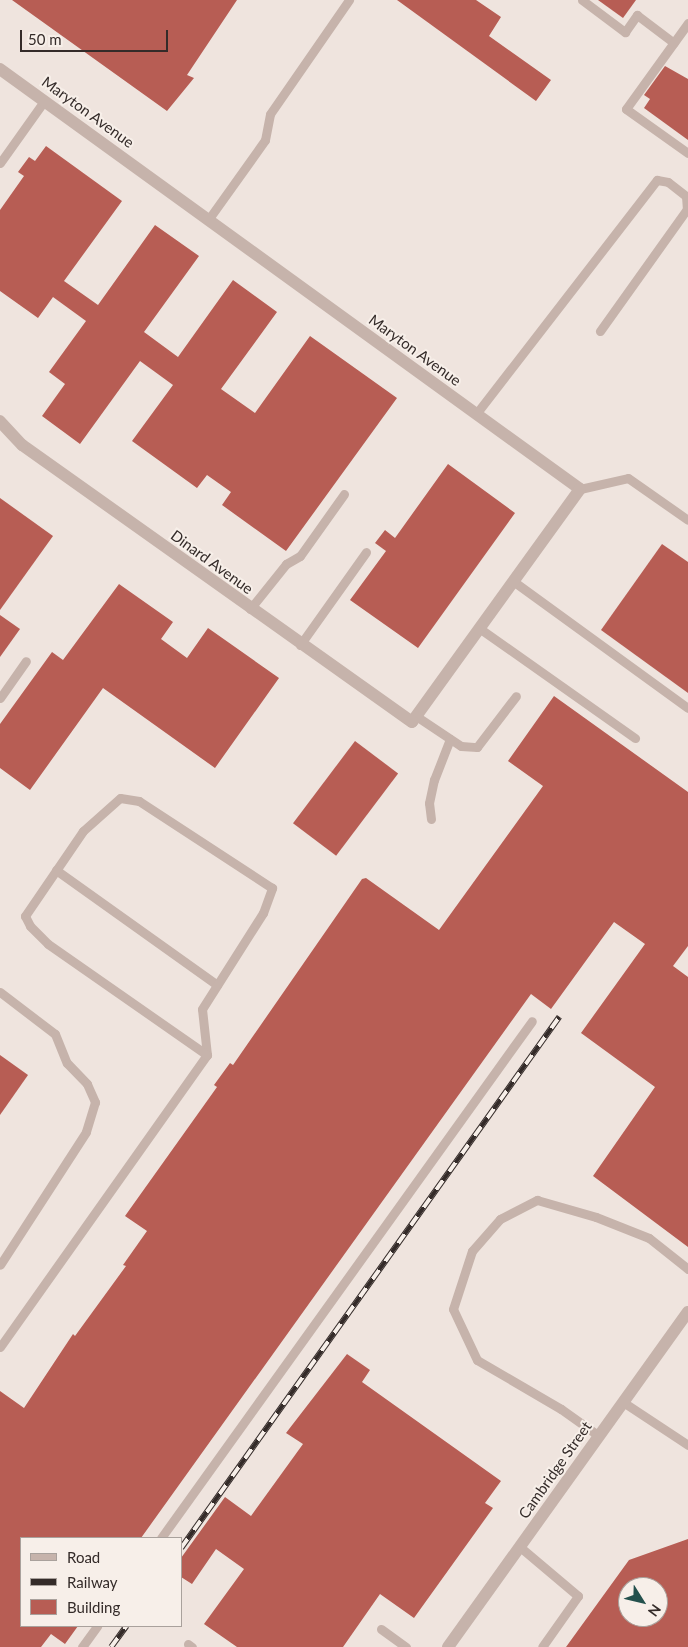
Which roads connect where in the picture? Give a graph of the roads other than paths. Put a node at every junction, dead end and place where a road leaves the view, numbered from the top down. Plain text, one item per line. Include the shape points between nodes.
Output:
1 (349, 0) edge
2 (582, 0) edge
3 (688, 23) edge
4 (684, 37) edge
5 (674, 43) junction
6 (0, 69) edge
7 (44, 101) junction
8 (688, 153) edge
9 (0, 163) edge
10 (208, 220) junction
11 (600, 331) dead end
12 (476, 414) junction
13 (0, 421) edge
14 (580, 489) junction
15 (344, 494) dead end
16 (688, 520) edge
17 (366, 552) dead end
18 (513, 580) junction
19 (250, 609) junction
20 (479, 628) junction
21 (300, 645) junction
22 (26, 661) dead end
23 (516, 696) dead end
24 (0, 698) edge
25 (688, 708) edge
26 (414, 719) junction
27 (635, 738) dead end
28 (450, 739) junction
29 (431, 819) dead end
30 (56, 870) junction
31 (217, 985) junction
32 (0, 992) edge
33 (532, 1021) dead end
34 (207, 1055) junction
35 (0, 1266) edge
36 (688, 1269) edge
37 (688, 1312) edge
38 (0, 1347) edge
39 (623, 1402) junction
40 (599, 1436) junction
41 (688, 1445) edge
42 (162, 1537) edge
43 (520, 1547) junction
44 (96, 1627) edge
45 (382, 1630) dead end
46 (82, 1647) edge
47 (406, 1647) edge
48 (448, 1647) edge
49 (542, 1647) edge

1 - 10 lane via 270,114 264,140
2 - 5 lane via 625,32 637,15
3 - 4 lane
4 - 5 lane
5 - 8 lane via 626,108
6 - 7 street, Maryton Avenue
7 - 9 lane
7 - 10 street, Maryton Avenue
10 - 12 street, Maryton Avenue
11 - 12 lane via 688,208 686,196 668,182 656,180
12 - 14 street, Maryton Avenue
13 - 19 street, Dinard Avenue via 22,445
14 - 16 lane via 628,478
14 - 18 street
15 - 19 lane via 300,556 286,564
17 - 21 lane
18 - 20 street
18 - 25 lane
19 - 21 street, Dinard Avenue
20 - 26 street
20 - 27 lane
21 - 26 street, Dinard Avenue
22 - 24 lane
23 - 28 lane via 477,748 461,746
26 - 28 lane
28 - 29 lane via 434,780 429,802
30 - 31 lane
30 - 31 lane via 83,831 120,798 139,801 272,888 263,913
30 - 34 lane via 25,916 30,926 48,944
31 - 34 lane via 202,1009
32 - 35 lane via 55,1034 67,1063 87,1084 95,1102 86,1132
33 - 42 lane
34 - 38 lane
36 - 40 lane via 649,1238 596,1217 537,1200 500,1219 472,1252 453,1309 477,1360 561,1409
37 - 39 street, Cambridge Street
39 - 40 street, Cambridge Street
39 - 41 lane
40 - 43 street, Cambridge Street
43 - 48 street, Cambridge Street
43 - 49 lane via 578,1596
44 - 46 lane
45 - 47 lane

